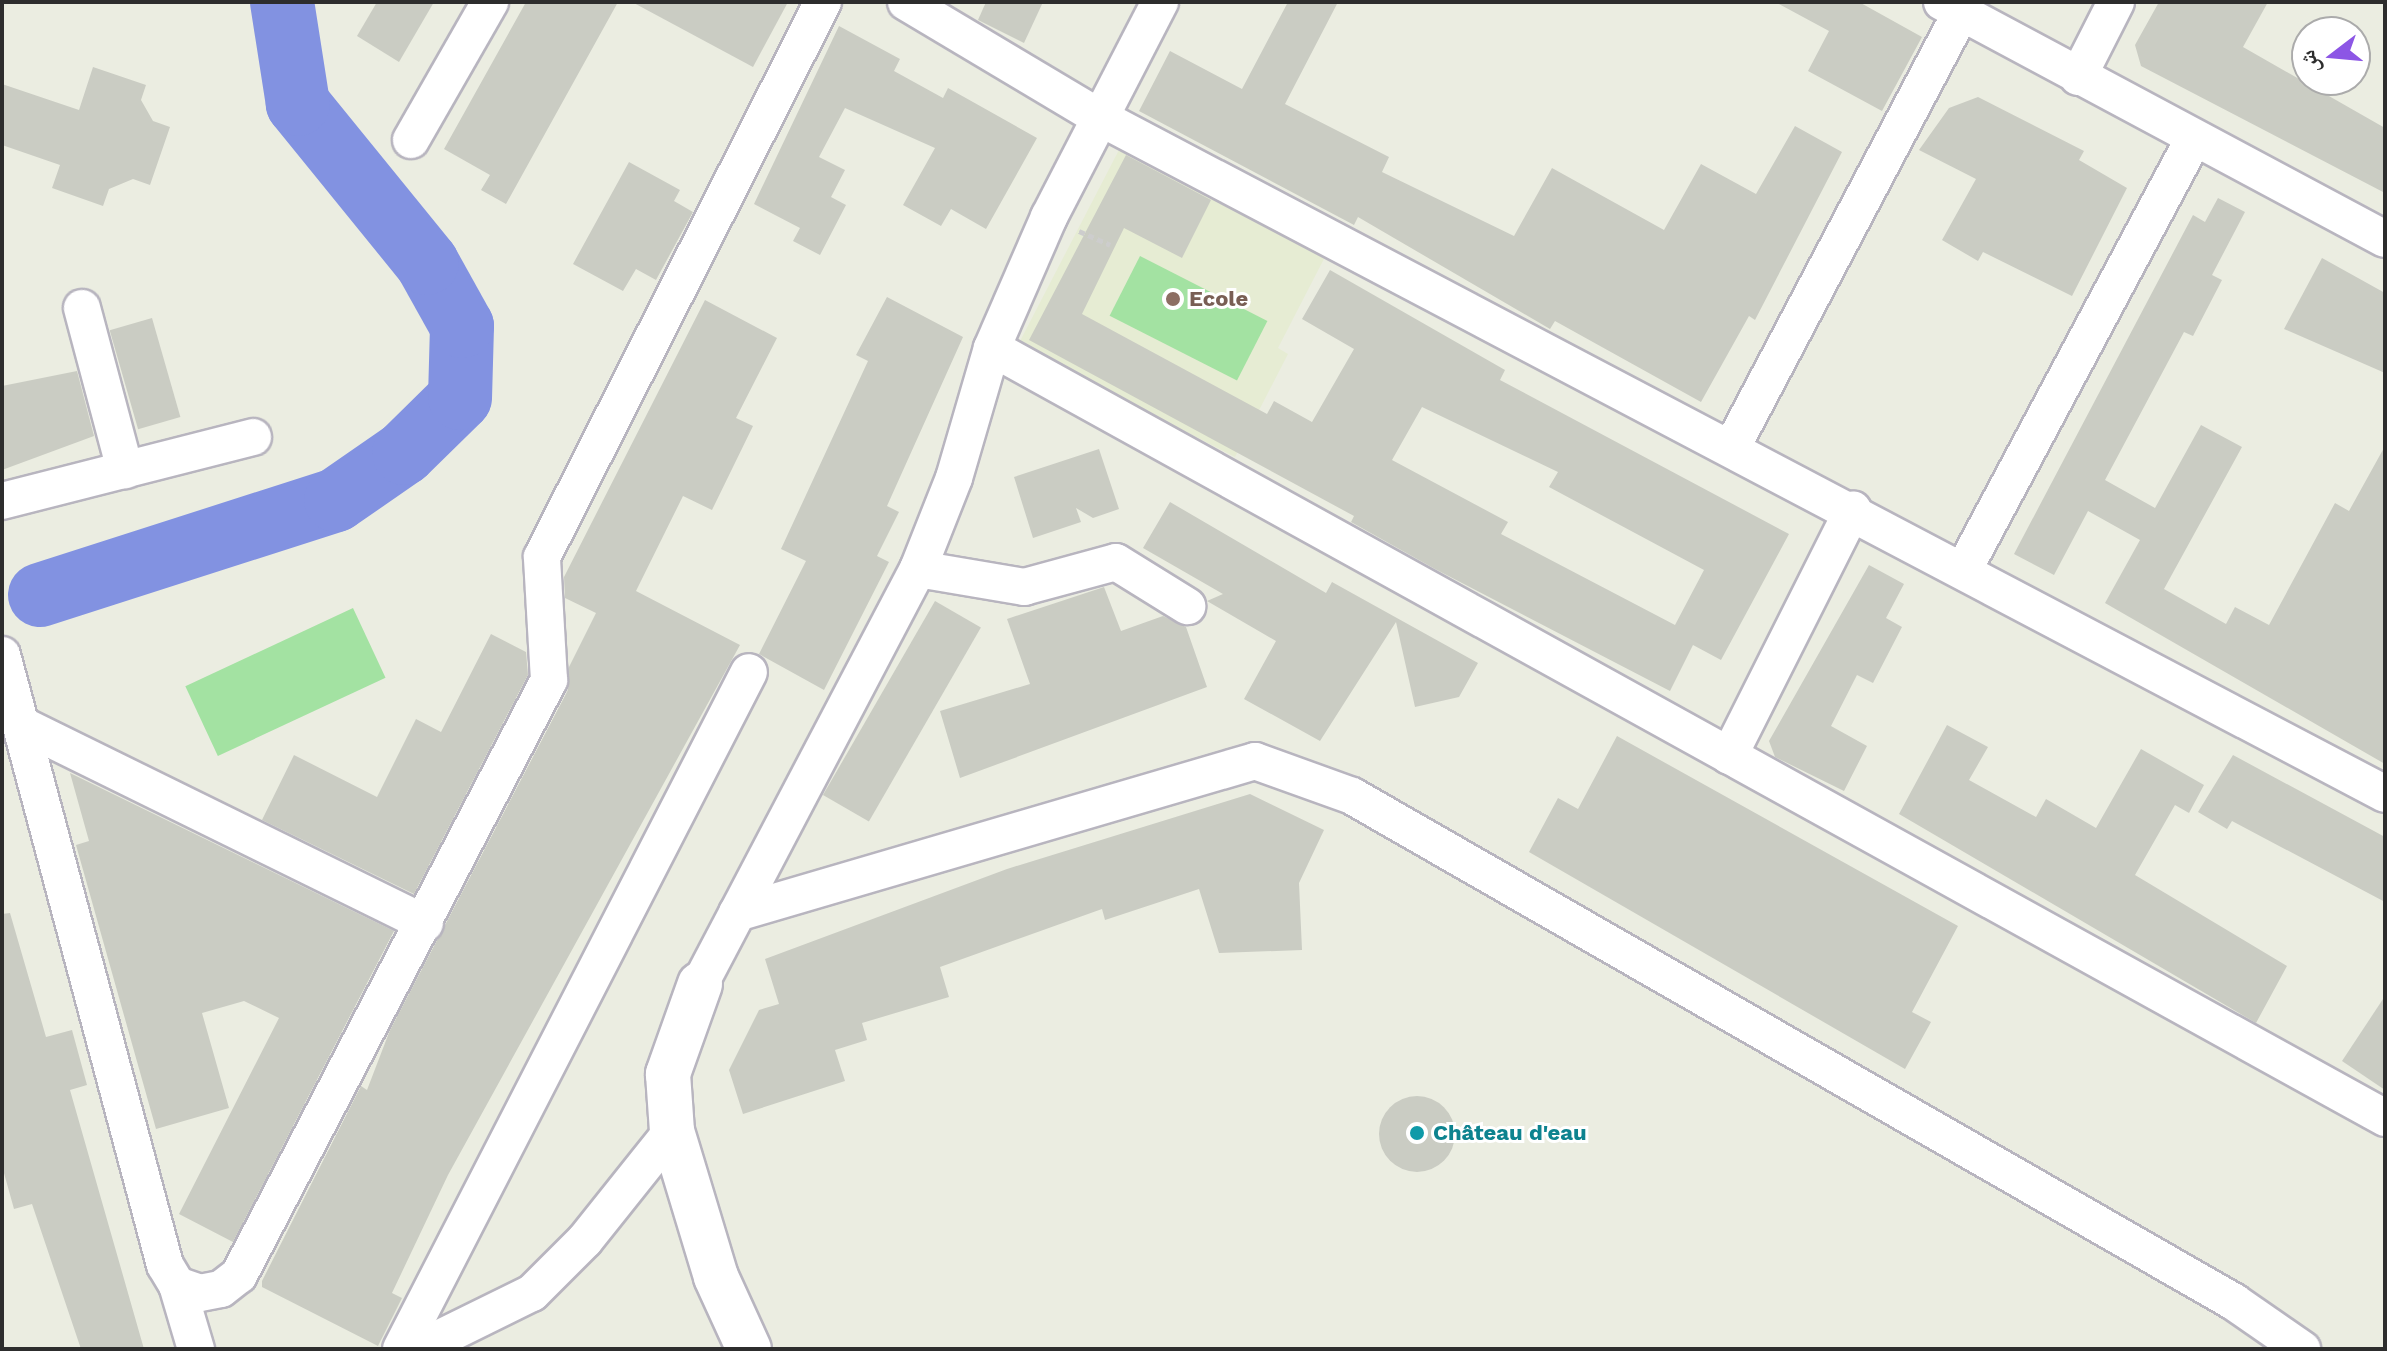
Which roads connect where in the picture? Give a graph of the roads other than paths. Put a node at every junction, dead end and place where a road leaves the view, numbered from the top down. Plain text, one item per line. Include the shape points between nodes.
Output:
1 (490, 2) edge
2 (823, 2) edge
3 (906, 2) edge
4 (1160, 2) edge
5 (2116, 2) edge
6 (1951, 7) edge
7 (2078, 77) junction
8 (1099, 117) junction
9 (2194, 139) junction
10 (411, 140) dead end
11 (2385, 239) edge
12 (82, 308) dead end
13 (992, 348) junction
14 (253, 437) dead end
15 (1732, 447) junction
16 (125, 470) junction
17 (2, 501) edge
18 (1853, 509) junction
19 (918, 569) junction
20 (1964, 569) junction
21 (1187, 606) dead end
22 (5, 666) edge
23 (749, 672) dead end
24 (22, 725) junction
25 (1729, 756) junction
26 (2385, 794) edge
27 (737, 913) junction
28 (425, 923) junction
29 (700, 984) joint
30 (2385, 1118) edge
31 (672, 1131) junction
32 (177, 1285) junction
33 (196, 1349) edge
34 (401, 1349) edge
35 (418, 1349) edge
36 (749, 1349) edge
37 (2302, 1349) edge

1 - 10 street
2 - 28 street via 542,557 549,680
3 - 8 street
4 - 8 street
5 - 7 street
6 - 7 street
6 - 15 street
7 - 9 street
8 - 13 street
8 - 15 street
9 - 11 street
9 - 20 street
12 - 16 street
13 - 19 street via 954,478
13 - 25 street
14 - 16 street
15 - 18 street
16 - 17 street
18 - 20 street
18 - 25 street
19 - 21 street via 1024,587 1116,562
19 - 27 street
20 - 26 street
22 - 24 street
23 - 34 street
24 - 28 street
24 - 32 street via 165,1265
25 - 30 street
27 - 29 street
27 - 37 street via 1255,761 1352,796 2234,1302
28 - 32 street via 239,1275 200,1293
29 - 31 street via 668,1074
31 - 35 street via 585,1240 532,1293
31 - 36 street via 716,1277
32 - 33 street

